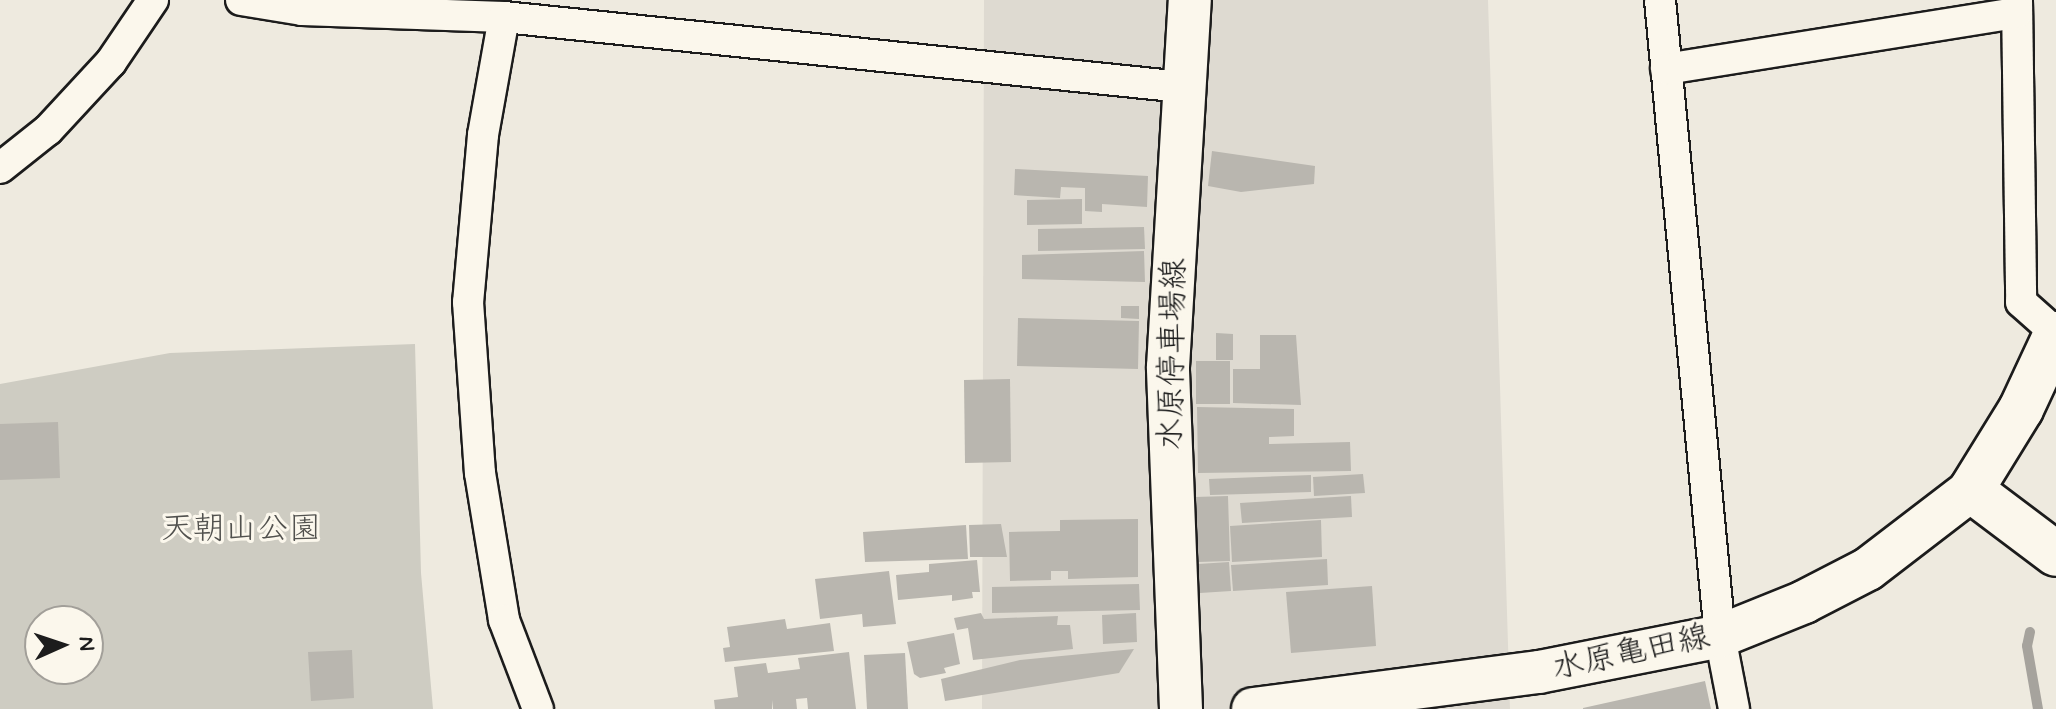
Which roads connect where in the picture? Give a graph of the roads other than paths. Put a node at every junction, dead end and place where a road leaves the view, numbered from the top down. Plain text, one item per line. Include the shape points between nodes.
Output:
1 (153, 0) edge
2 (241, 0) edge
3 (1190, 0) edge
4 (1660, 0) edge
5 (296, 5) edge
6 (2017, 6) edge
7 (504, 17) junction
8 (1666, 69) junction
9 (1182, 87) junction
10 (0, 168) edge
11 (2056, 333) edge
12 (1971, 490) junction
13 (2056, 554) edge
14 (1720, 636) junction
15 (538, 709) edge
16 (1181, 709) edge
17 (1253, 709) edge
18 (1734, 709) edge

1 - 10 street via 111,62 48,130
2 - 5 street
3 - 9 main road, 水原停車場線
4 - 8 street
5 - 7 street
6 - 8 street
6 - 11 street via 2021,302
7 - 9 street
7 - 15 street via 483,135 468,302 480,473 504,620
8 - 14 street
9 - 16 main road, 水原停車場線 via 1168,367
11 - 12 highway via 2021,409
12 - 13 highway
12 - 14 main road, 水原亀田線 via 1868,569
14 - 17 main road, 水原亀田線 via 1539,672
14 - 18 street

